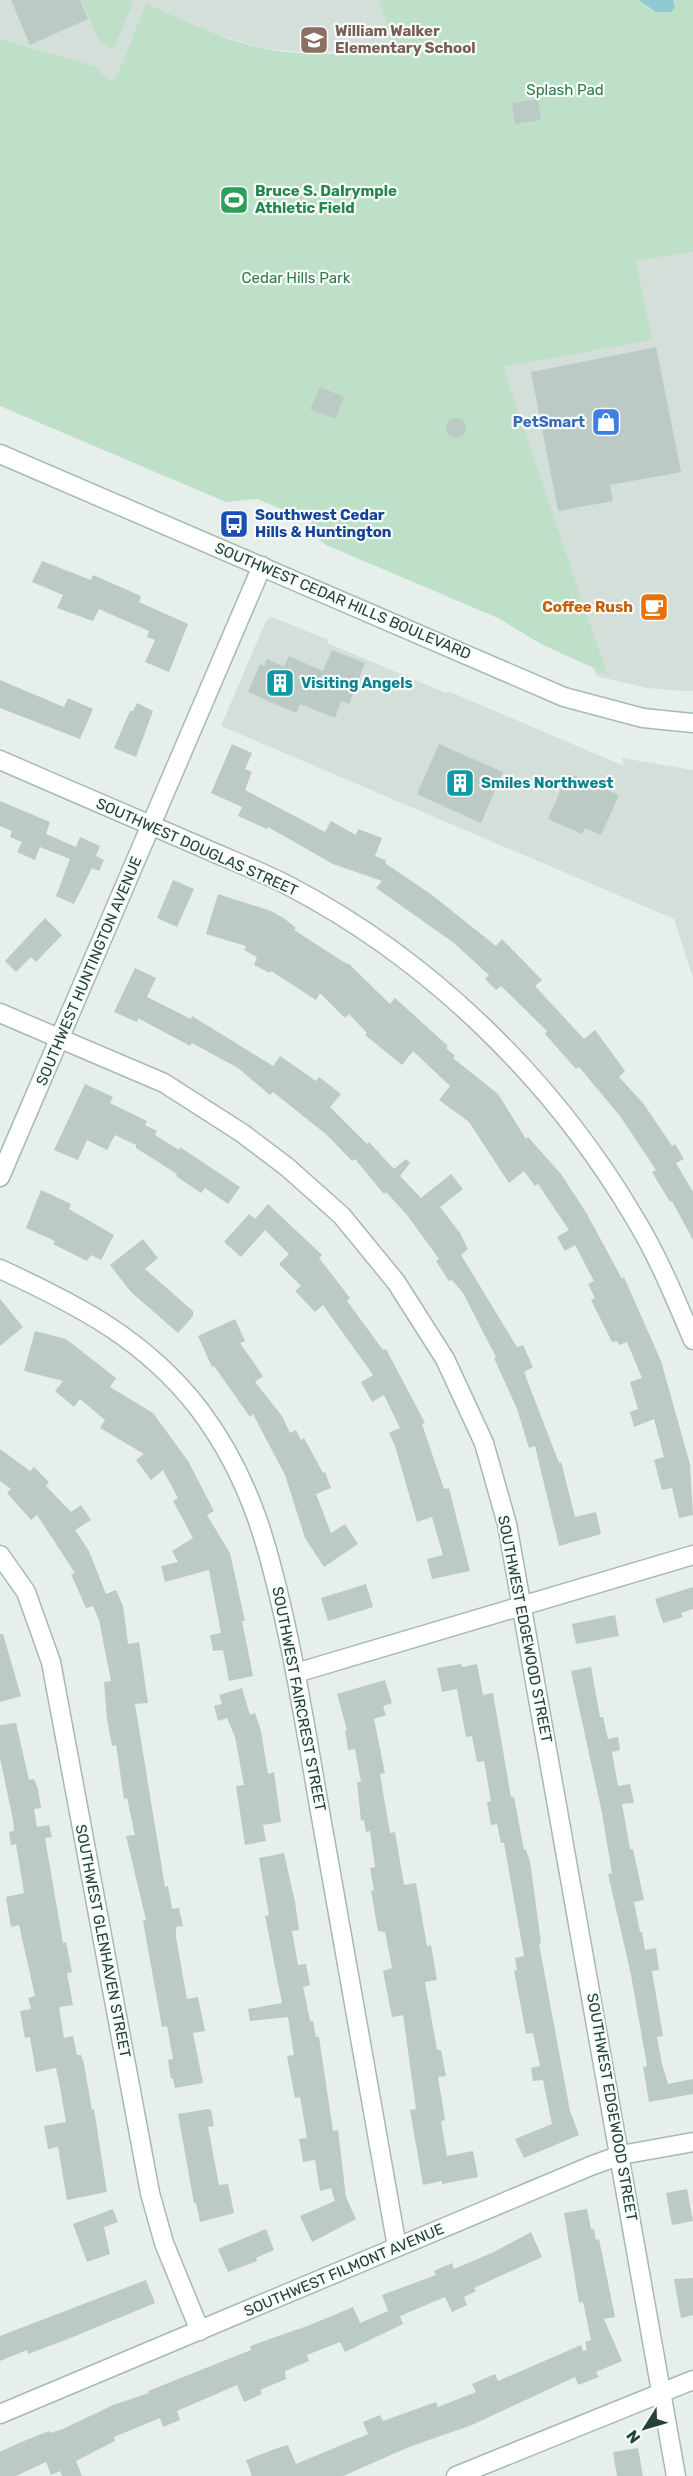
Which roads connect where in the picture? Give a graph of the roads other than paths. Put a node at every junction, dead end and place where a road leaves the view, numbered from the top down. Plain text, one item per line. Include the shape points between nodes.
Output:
1 (0, 454) edge
2 (262, 566) junction
3 (693, 723) edge
4 (0, 760) edge
5 (152, 826) junction
6 (0, 1013) edge
7 (59, 1038) junction
8 (0, 1177) edge
9 (0, 1269) edge
10 (693, 1340) edge
11 (0, 1555) edge
12 (693, 1555) edge
13 (521, 1606) junction
14 (296, 1673) junction
15 (693, 2142) edge
16 (621, 2155) junction
17 (397, 2247) junction
18 (200, 2331) junction
19 (693, 2380) edge
20 (661, 2391) junction
21 (0, 2414) edge
22 (456, 2476) edge
23 (676, 2476) edge

1 - 2 street, SOUTHWEST CEDAR HILLS BOULEVARD
2 - 3 street, SOUTHWEST CEDAR HILLS BOULEVARD via 564,697 644,718
2 - 5 street, SOUTHWEST HUNTINGTON AVENUE
4 - 5 street, SOUTHWEST DOUGLAS STREET
5 - 7 street, SOUTHWEST HUNTINGTON AVENUE
5 - 10 street, SOUTHWEST DOUGLAS STREET via 299,891 395,952 475,1018 558,1109 599,1164 665,1274
6 - 7 street, SOUTHWEST EDGEWOOD STREET
7 - 8 street, SOUTHWEST HUNTINGTON AVENUE
7 - 13 street, SOUTHWEST EDGEWOOD STREET via 164,1083 242,1133 342,1216 396,1282 445,1359 484,1443 507,1524
9 - 14 street, SOUTHWEST FAIRCREST STREET via 78,1305 118,1332 157,1363 198,1409 244,1482 258,1516 272,1561
11 - 18 street, SOUTHWEST GLENHAVEN STREET via 26,1592 51,1662 150,2193 164,2243
12 - 13 street
13 - 14 street
13 - 16 street, SOUTHWEST EDGEWOOD STREET
14 - 17 street, SOUTHWEST FAIRCREST STREET
15 - 16 street, SOUTHWEST FILMONT AVENUE
16 - 17 street, SOUTHWEST FILMONT AVENUE
16 - 20 street, SOUTHWEST EDGEWOOD STREET
17 - 18 street, SOUTHWEST FILMONT AVENUE
18 - 21 street, SOUTHWEST FILMONT AVENUE
19 - 20 street
20 - 22 street
20 - 23 street, SOUTHWEST EDGEWOOD STREET

